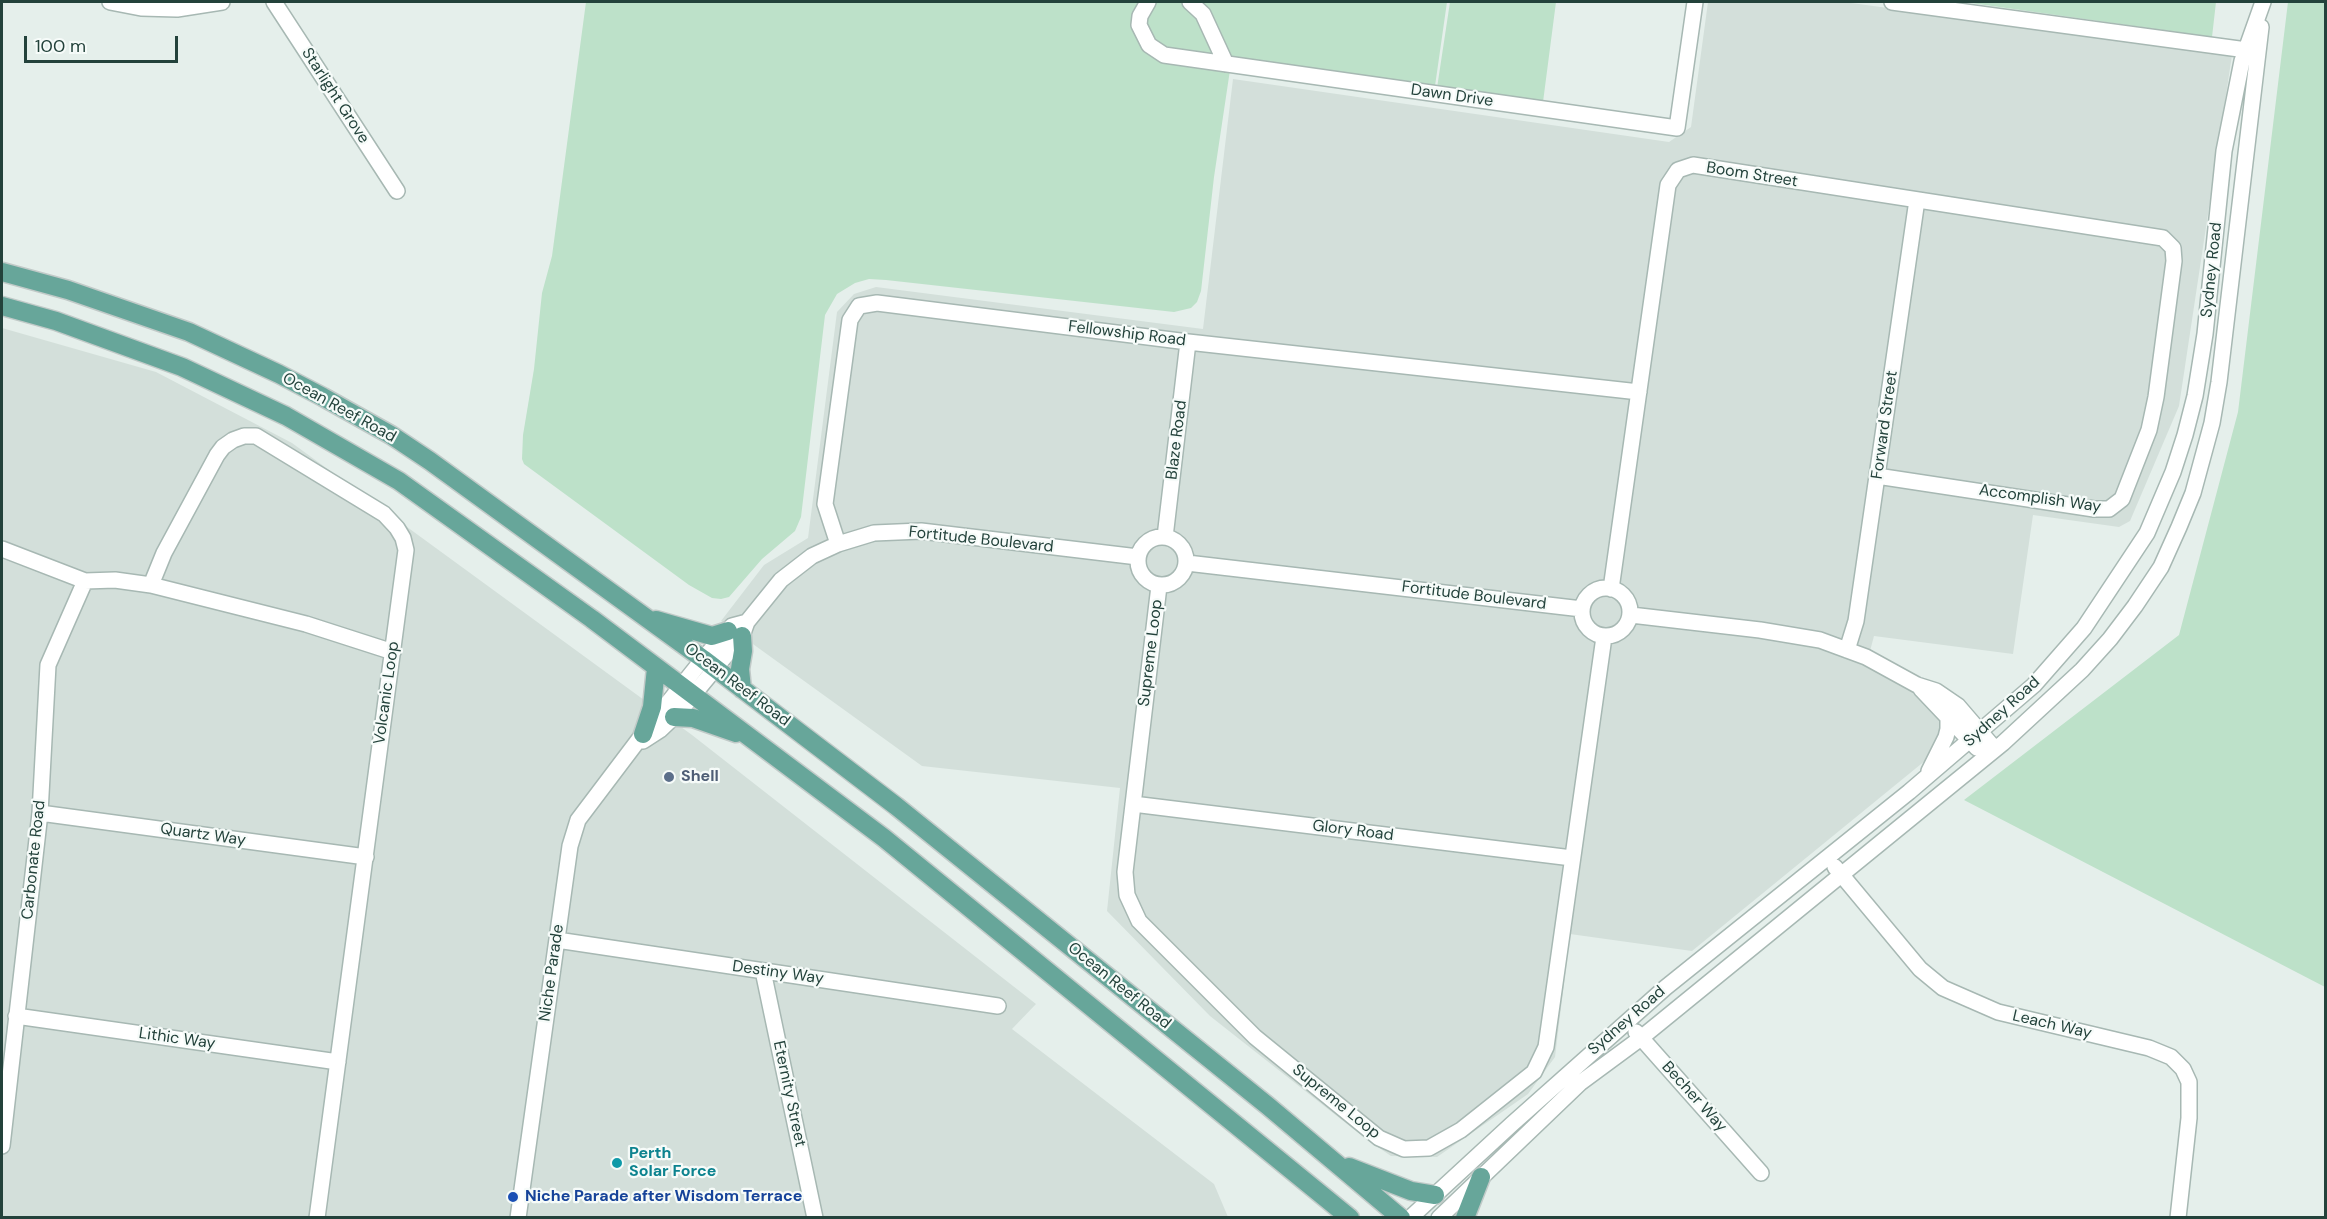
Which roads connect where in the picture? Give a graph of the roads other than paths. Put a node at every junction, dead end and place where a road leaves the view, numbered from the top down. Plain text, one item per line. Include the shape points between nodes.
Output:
1 (110, 2) edge
2 (222, 2) edge
3 (274, 2) edge
4 (1148, 2) edge
5 (1190, 2) edge
6 (1695, 2) edge
7 (1892, 2) edge
8 (2264, 2) edge
9 (2252, 50) junction
10 (1226, 64) junction
11 (397, 190) dead end
12 (1917, 200) junction
13 (2173, 248) joint
14 (2, 272) edge
15 (2, 306) edge
16 (2, 312) edge
17 (32, 315) junction
18 (1188, 342) junction
19 (1639, 392) junction
20 (1878, 476) junction
21 (1165, 537) junction
22 (838, 544) junction
23 (2, 549) edge
24 (1138, 557) junction
25 (1187, 563) junction
26 (85, 580) junction
27 (151, 585) junction
28 (1159, 586) junction
29 (1611, 589) junction
30 (1582, 609) junction
31 (1631, 615) junction
32 (643, 616) junction
33 (739, 629) junction
34 (1604, 637) junction
35 (1847, 650) junction
36 (393, 652) junction
37 (709, 663) junction
38 (656, 668) junction
39 (1917, 685) junction
40 (742, 689) junction
41 (687, 691) junction
42 (1948, 716) junction
43 (674, 717) junction
44 (1976, 735) junction
45 (749, 737) junction
46 (638, 741) junction
47 (1990, 753) junction
48 (1927, 777) junction
49 (1133, 804) junction
50 (40, 813) junction
51 (366, 857) junction
52 (1572, 858) junction
53 (1827, 858) junction
54 (1841, 874) junction
55 (557, 940) junction
56 (763, 971) junction
57 (999, 1006) dead end
58 (16, 1016) junction
59 (1627, 1021) junction
60 (1641, 1038) junction
61 (338, 1062) junction
62 (2, 1146) edge
63 (1331, 1160) junction
64 (1761, 1173) dead end
65 (1481, 1177) junction
66 (1435, 1195) junction
67 (317, 1218) edge
68 (518, 1218) edge
69 (815, 1218) edge
70 (1350, 1218) edge
71 (1401, 1218) edge
72 (1410, 1218) edge
73 (1439, 1218) edge
74 (1465, 1218) edge
75 (2178, 1218) edge

1 - 2 street via 177,9
3 - 11 street, Starlight Grove
4 - 10 street, Dawn Drive via 1139,25 1149,45 1164,55
5 - 10 street via 1203,14
6 - 10 street, Dawn Drive via 1677,128
7 - 9 street
8 - 9 street, Sydney Road
9 - 44 street, Sydney Road via 2224,151 2205,334 2195,396 2173,471 2147,533 2084,628 2034,685
9 - 47 street, Sydney Road via 2219,382 2193,493 2161,567 2110,639 2082,670
12 - 13 street, Boom Street via 2163,238
12 - 19 street, Boom Street via 1693,165 1678,170 1668,185
12 - 20 street, Forward Street
13 - 20 street, Accomplish Way via 2156,397 2149,430 2122,499 2109,508 2094,509
14 - 32 main road, Ocean Reef Road via 143,315 209,341 297,384 430,461
15 - 17 main road, Ocean Reef Road
16 - 17 main road
17 - 38 main road, Ocean Reef Road via 182,367 351,452 443,512
18 - 19 street, Fellowship Road
18 - 21 street, Blaze Road
18 - 22 street, Fellowship Road via 878,303 859,306 850,320 825,504
19 - 29 street, Boom Street
20 - 35 street, Forward Street via 1856,621
21 - 24 street via 1146,543
21 - 25 street via 1182,547
22 - 24 street, Fortitude Boulevard via 874,532 921,531
22 - 33 street, Fortitude Boulevard via 812,556 781,580
23 - 26 street
24 - 28 street via 1145,579
25 - 28 street via 1175,582
25 - 30 street, Fortitude Boulevard
26 - 27 street
26 - 50 street, Carbonate Road via 48,665
27 - 36 street via 306,624
27 - 36 street, Volcanic Loop via 217,455 233,440 256,436 384,514 397,528 406,550
28 - 49 street, Supreme Loop
29 - 30 street via 1590,594
29 - 31 street via 1627,599
30 - 34 street via 1585,624
31 - 34 street via 1619,634
31 - 35 street via 1760,630 1820,640
32 - 33 main road via 705,634 719,635
32 - 37 main road, Ocean Reef Road
33 - 37 street, Fortitude Boulevard
33 - 40 main road
34 - 52 street, Supreme Loop
35 - 39 street
36 - 51 street, Volcanic Loop
37 - 40 main road, Ocean Reef Road
37 - 41 street, Niche Parade
38 - 41 main road, Ocean Reef Road
38 - 46 main road via 652,707
39 - 42 street
39 - 44 street via 1936,691 1958,706
40 - 63 main road, Ocean Reef Road via 896,806
41 - 43 street, Niche Parade
41 - 45 main road, Ocean Reef Road
41 - 46 street, Niche Parade
42 - 44 street
42 - 48 street via 1946,737
43 - 45 main road via 693,718
43 - 46 street, Niche Parade
44 - 47 street
44 - 48 street, Sydney Road
45 - 70 main road, Ocean Reef Road via 884,838
46 - 55 street, Niche Parade via 578,820 570,846
47 - 54 street, Sydney Road
48 - 53 street, Sydney Road
49 - 52 street, Glory Road
49 - 52 street, Supreme Loop via 1125,872 1127,896 1138,921 1255,1036 1379,1138 1404,1149 1429,1148 1461,1130 1534,1072 1546,1047
50 - 51 street, Quartz Way
50 - 58 street, Carbonate Road
51 - 61 street, Volcanic Loop
53 - 54 street, Leach Way
53 - 59 street, Sydney Road
54 - 60 street, Sydney Road
54 - 75 street, Leach Way via 1920,969 1943,988 1998,1012 2149,1048 2171,1057 2183,1069 2189,1082 2189,1118
55 - 56 street, Destiny Way
55 - 68 street, Niche Parade
56 - 57 street, Destiny Way
56 - 69 street, Eternity Street
58 - 61 street, Lithic Way
58 - 62 street, Carbonate Road
59 - 60 street, Becher Way
59 - 66 street, Sydney Road
60 - 64 street, Becher Way
60 - 65 street, Sydney Road via 1580,1083
61 - 67 street, Volcanic Loop
63 - 66 main road via 1411,1191
63 - 71 main road, Ocean Reef Road
65 - 73 street, Sydney Road
65 - 74 main road
66 - 72 street, Sydney Road

